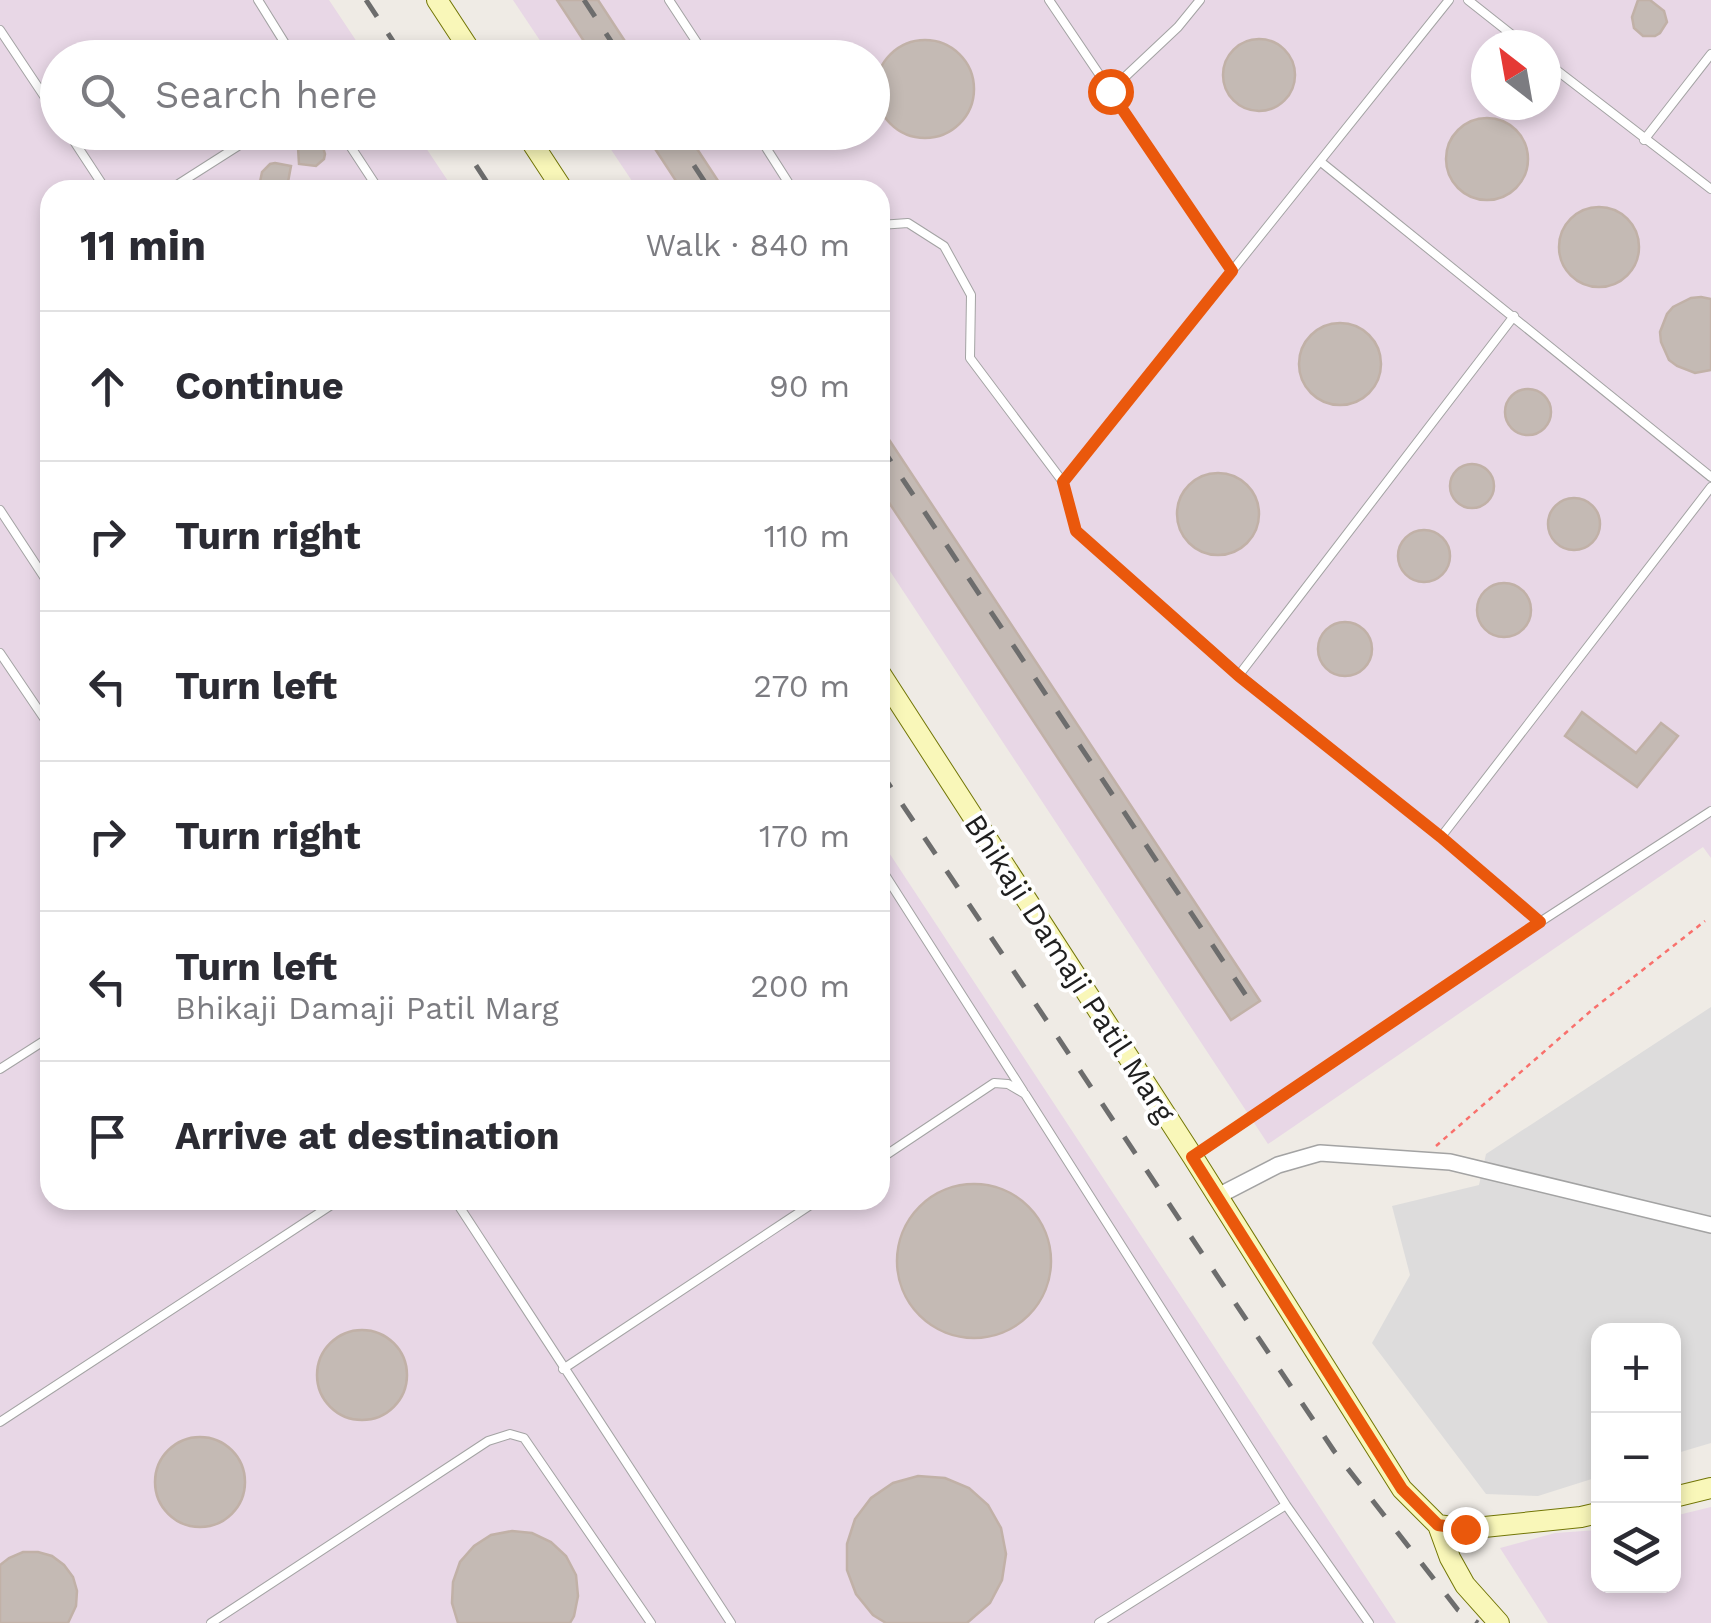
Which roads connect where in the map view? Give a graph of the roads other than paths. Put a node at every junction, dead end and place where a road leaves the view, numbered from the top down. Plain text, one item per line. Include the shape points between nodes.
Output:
1 (258, 0) edge
2 (438, 0) edge
3 (670, 0) edge
4 (1049, 0) edge
5 (1200, 0) edge
6 (1449, 0) edge
7 (1468, 0) edge
8 (0, 30) edge
9 (1505, 30) edge
10 (283, 40) edge
11 (464, 40) edge
12 (696, 40) edge
13 (1711, 54) edge
14 (1561, 74) edge
15 (40, 90) edge
16 (1110, 91) junction
17 (1644, 140) junction
18 (80, 150) edge
19 (232, 150) edge
20 (353, 150) edge
21 (537, 150) edge
22 (767, 150) edge
23 (1321, 162) junction
24 (99, 180) edge
25 (185, 180) edge
26 (372, 180) edge
27 (556, 180) edge
28 (787, 180) edge
29 (1711, 190) edge
30 (890, 224) edge
31 (1232, 271) junction
32 (1514, 316) junction
33 (1711, 477) edge
34 (1063, 482) junction
35 (1711, 487) edge
36 (0, 510) edge
37 (40, 571) edge
38 (0, 653) edge
39 (1239, 676) junction
40 (890, 689) edge
41 (40, 712) edge
42 (1711, 811) edge
43 (1441, 837) junction
44 (890, 883) edge
45 (1540, 922) junction
46 (40, 1044) edge
47 (0, 1070) edge
48 (1025, 1094) junction
49 (890, 1152) edge
50 (1192, 1157) junction
51 (1216, 1197) junction
52 (324, 1210) edge
53 (461, 1210) edge
54 (803, 1210) edge
55 (1711, 1225) edge
56 (563, 1369) junction
57 (0, 1422) edge
58 (1711, 1488) edge
59 (1681, 1494) edge
60 (1286, 1505) junction
61 (1591, 1515) edge
62 (1438, 1525) junction
63 (211, 1623) edge
64 (652, 1623) edge
65 (731, 1623) edge
66 (1099, 1623) edge
67 (1369, 1623) edge
68 (1499, 1623) edge

1 - 10 lane
2 - 11 street
3 - 12 lane
4 - 16 lane
5 - 16 lane
6 - 23 lane
7 - 9 lane
8 - 15 lane
13 - 17 lane
14 - 17 lane
16 - 31 lane
17 - 29 lane
18 - 24 lane
19 - 25 lane
20 - 26 lane
21 - 27 street
22 - 28 lane
23 - 31 lane
23 - 32 lane
30 - 34 lane via 908,223 944,246 970,295 970,358
31 - 34 lane
32 - 33 lane
32 - 39 lane
34 - 39 lane via 1076,531
35 - 43 lane
36 - 37 lane
38 - 41 lane
39 - 43 lane
40 - 50 street, Bhikaji Damaji Patil Marg
42 - 45 lane
43 - 45 lane
44 - 48 lane
45 - 50 lane
46 - 47 lane
48 - 49 lane via 994,1083
48 - 60 lane
50 - 51 street, Bhikaji Damaji Patil Marg
51 - 55 street via 1278,1165 1320,1153 1450,1162
51 - 62 street, Bhikaji Damaji Patil Marg via 1402,1489
52 - 57 lane
53 - 56 lane
54 - 56 lane
56 - 65 lane
58 - 59 street
60 - 66 lane
60 - 67 lane
61 - 62 street via 1465,1529
62 - 68 street via 1465,1585
63 - 64 lane via 488,1441 510,1434 524,1438

